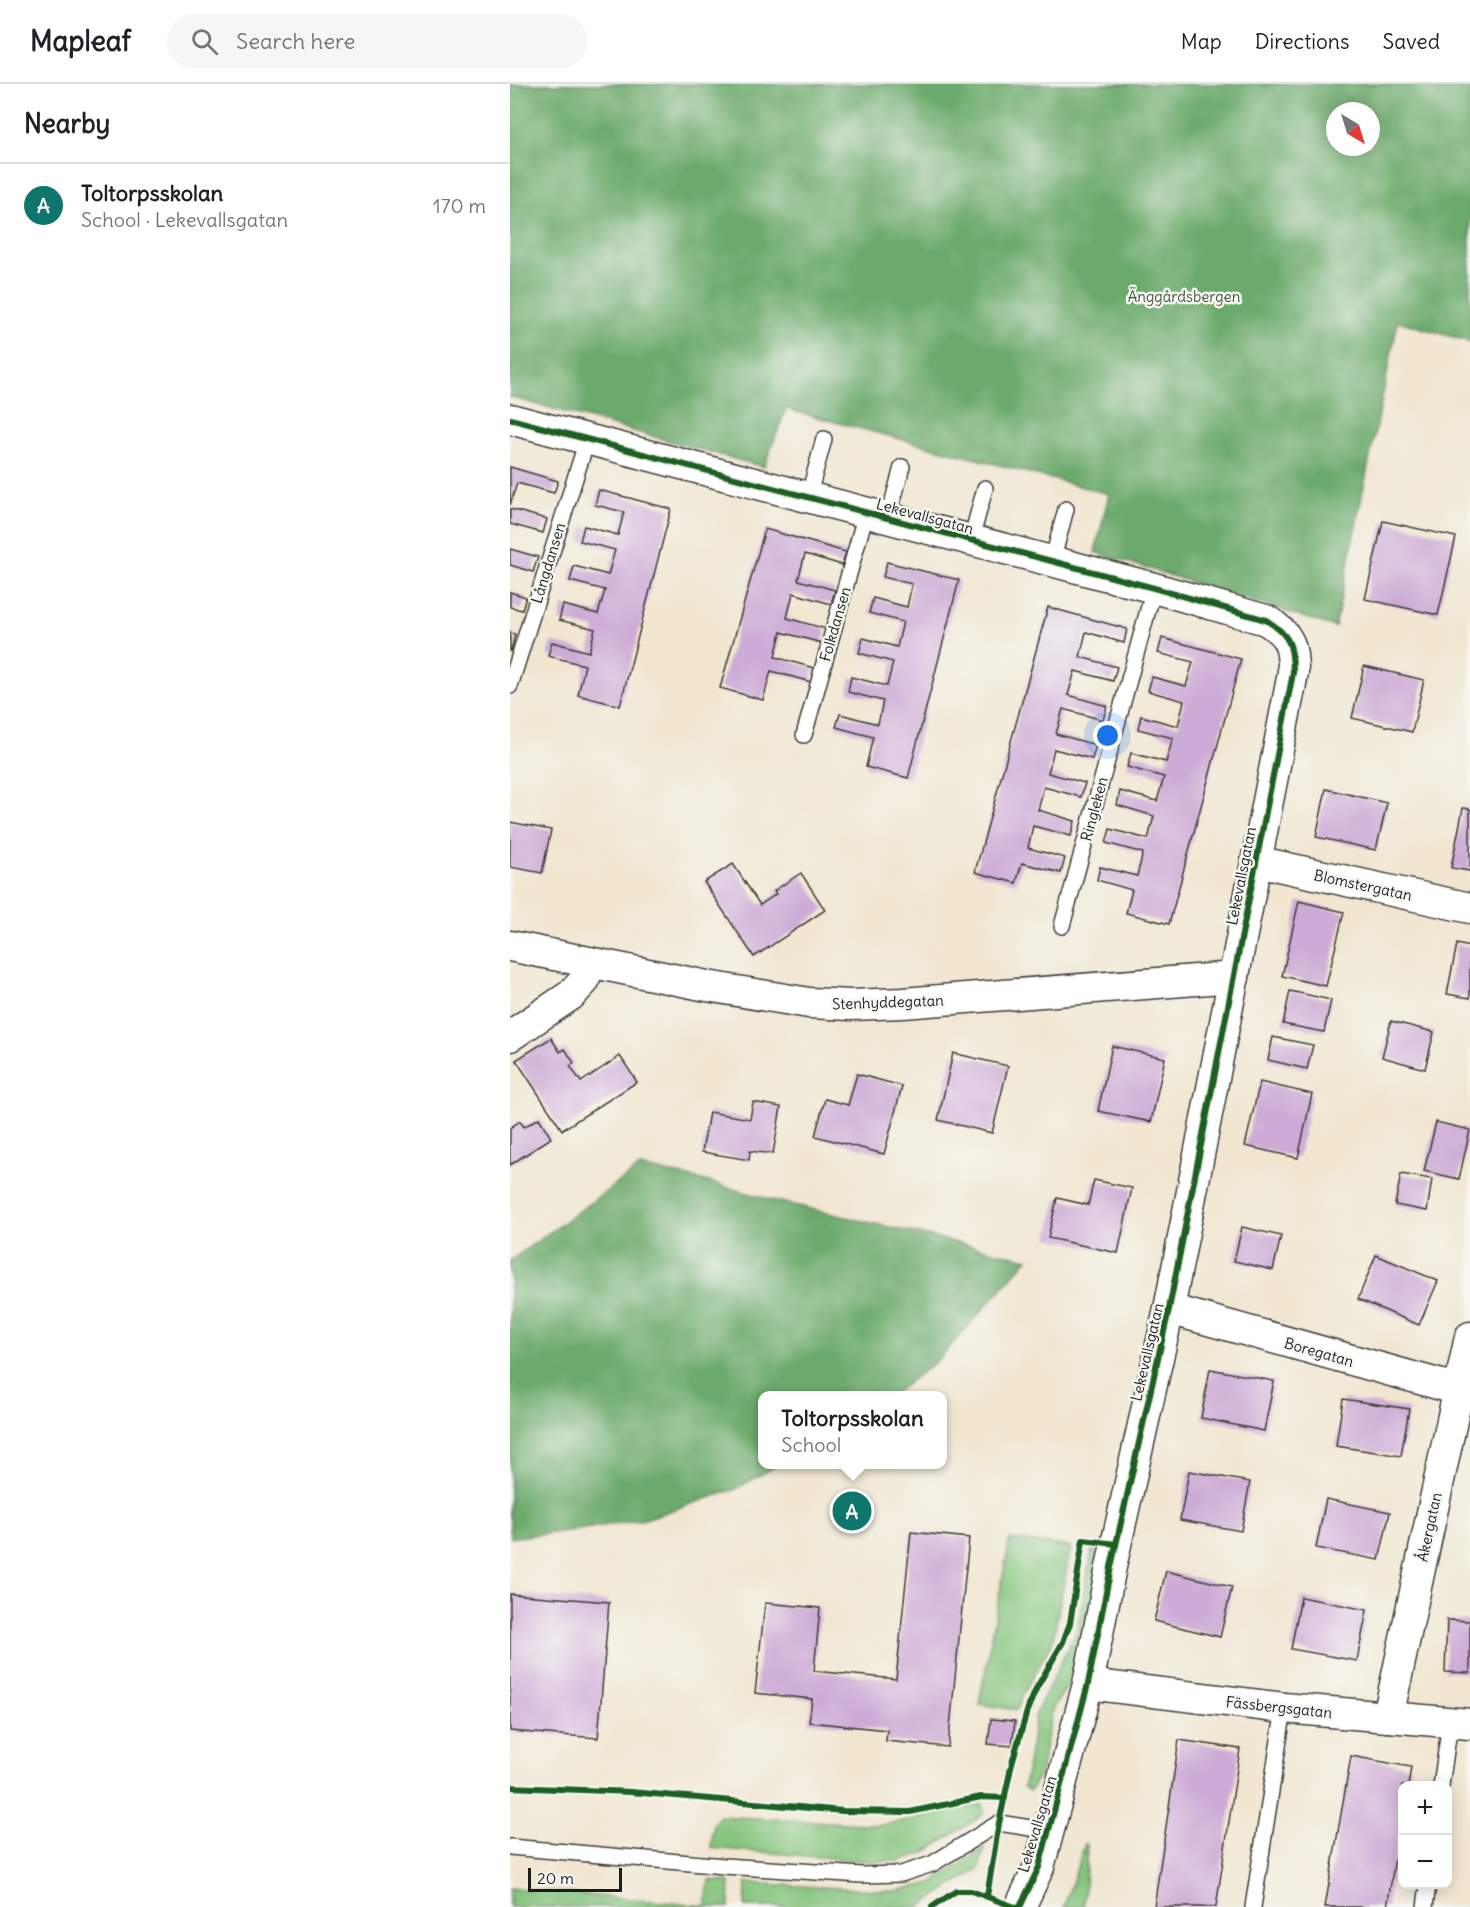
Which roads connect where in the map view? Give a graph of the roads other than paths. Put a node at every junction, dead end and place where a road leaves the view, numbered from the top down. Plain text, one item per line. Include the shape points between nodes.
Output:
1 (510, 419) edge
2 (824, 439) dead end
3 (587, 440) junction
4 (902, 467) dead end
5 (985, 488) dead end
6 (808, 498) junction
7 (1066, 509) dead end
8 (877, 516) junction
9 (971, 540) junction
10 (1052, 562) junction
11 (1154, 588) junction
12 (510, 686) edge
13 (804, 735) dead end
14 (1256, 861) junction
15 (1470, 908) edge
16 (1062, 926) dead end
17 (510, 946) edge
18 (590, 963) junction
19 (1234, 977) junction
20 (510, 1036) edge
21 (1169, 1309) junction
22 (1470, 1336) edge
23 (1464, 1392) edge
24 (1088, 1684) junction
25 (1284, 1708) junction
26 (1388, 1717) junction
27 (1460, 1724) edge
28 (1443, 1781) edge
29 (1050, 1831) junction
30 (510, 1848) edge
31 (1427, 1889) edge
32 (1020, 1907) edge
33 (1253, 1907) edge
34 (1425, 1907) edge

1 - 3 street, Lekevallsgatan
2 - 6 lane
3 - 6 street, Lekevallsgatan
3 - 12 lane, Långdansen
4 - 8 lane, Folkdansen
5 - 9 lane
6 - 8 street, Lekevallsgatan
7 - 10 lane
8 - 9 street, Lekevallsgatan
8 - 13 lane, Folkdansen
9 - 10 street, Lekevallsgatan
10 - 11 street, Lekevallsgatan
11 - 14 street, Lekevallsgatan via 1266,620 1281,629 1289,641 1293,673
11 - 16 lane, Ringleken
14 - 15 street, Blomstergatan
14 - 19 street, Lekevallsgatan
17 - 18 street, Stenhyddegatan
18 - 19 street, Stenhyddegatan via 809,1003 851,1005
18 - 20 street via 584,981 571,995
19 - 21 street, Lekevallsgatan
21 - 23 street, Boregatan
21 - 24 street, Lekevallsgatan
22 - 23 street, Åkergatan
23 - 26 street, Åkergatan
24 - 25 street, Fässbergsgatan
24 - 29 street, Lekevallsgatan
25 - 26 street, Fässbergsgatan
25 - 33 lane
26 - 27 street, Fässbergsgatan
27 - 28 lane
29 - 30 lane, Lekevallsgatan via 999,1823 932,1864 901,1874 724,1866
29 - 32 street, Lekevallsgatan
31 - 34 lane

